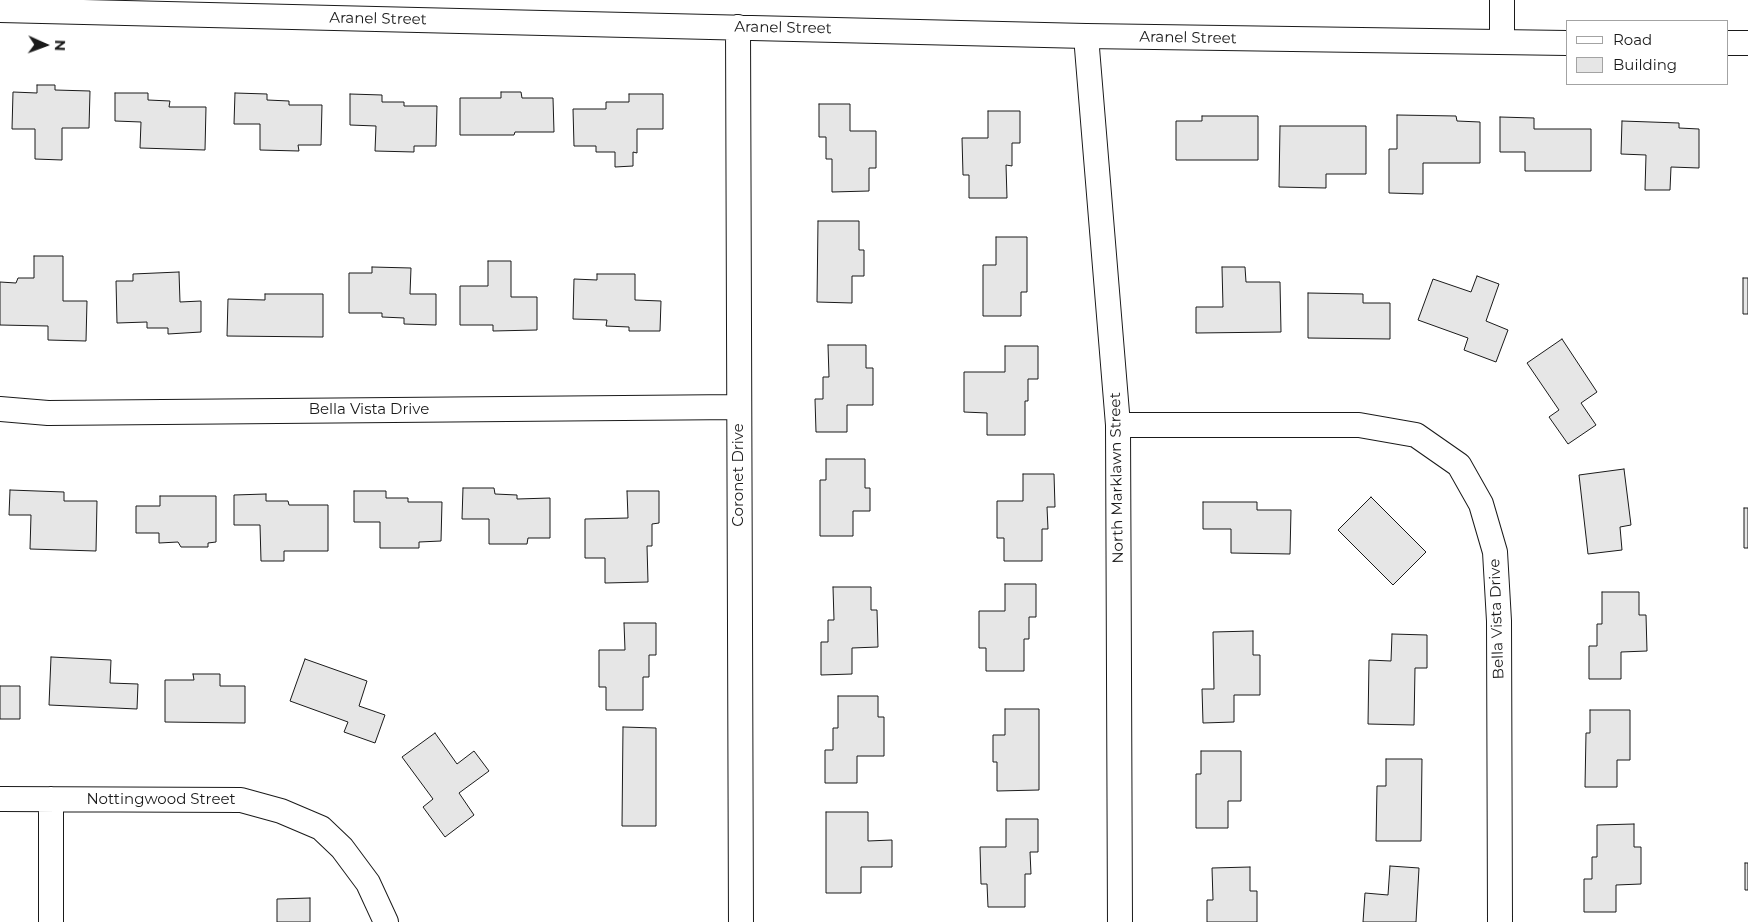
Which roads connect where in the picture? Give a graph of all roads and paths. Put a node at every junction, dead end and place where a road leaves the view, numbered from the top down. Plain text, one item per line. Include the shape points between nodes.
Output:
1 (1502, 0) edge
2 (0, 10) edge
3 (738, 27) junction
4 (1086, 36) junction
5 (1502, 42) junction
6 (1566, 43) edge
7 (1728, 43) edge
8 (1748, 43) edge
9 (0, 408) edge
10 (738, 408) junction
11 (1118, 425) junction
12 (51, 799) junction
13 (0, 800) edge
14 (51, 922) edge
15 (386, 922) edge
16 (741, 922) edge
17 (1120, 922) edge
18 (1500, 922) edge

1 - 5 street
2 - 3 street, Aranel Street
3 - 4 street, Aranel Street
3 - 10 street, Coronet Drive
4 - 5 street, Aranel Street
4 - 11 street, North Marklawn Street
5 - 6 street, Aranel Street
7 - 8 street
9 - 10 street, Bella Vista Drive via 58,412
10 - 16 street, Coronet Drive
11 - 17 street, North Marklawn Street
11 - 18 street, Bella Vista Drive via 1359,424 1416,436 1459,465 1481,504 1495,552 1499,621
12 - 13 street, Nottingwood Street
12 - 14 street
12 - 15 street, Nottingwood Street via 241,800 282,811 321,828 342,848 368,883

